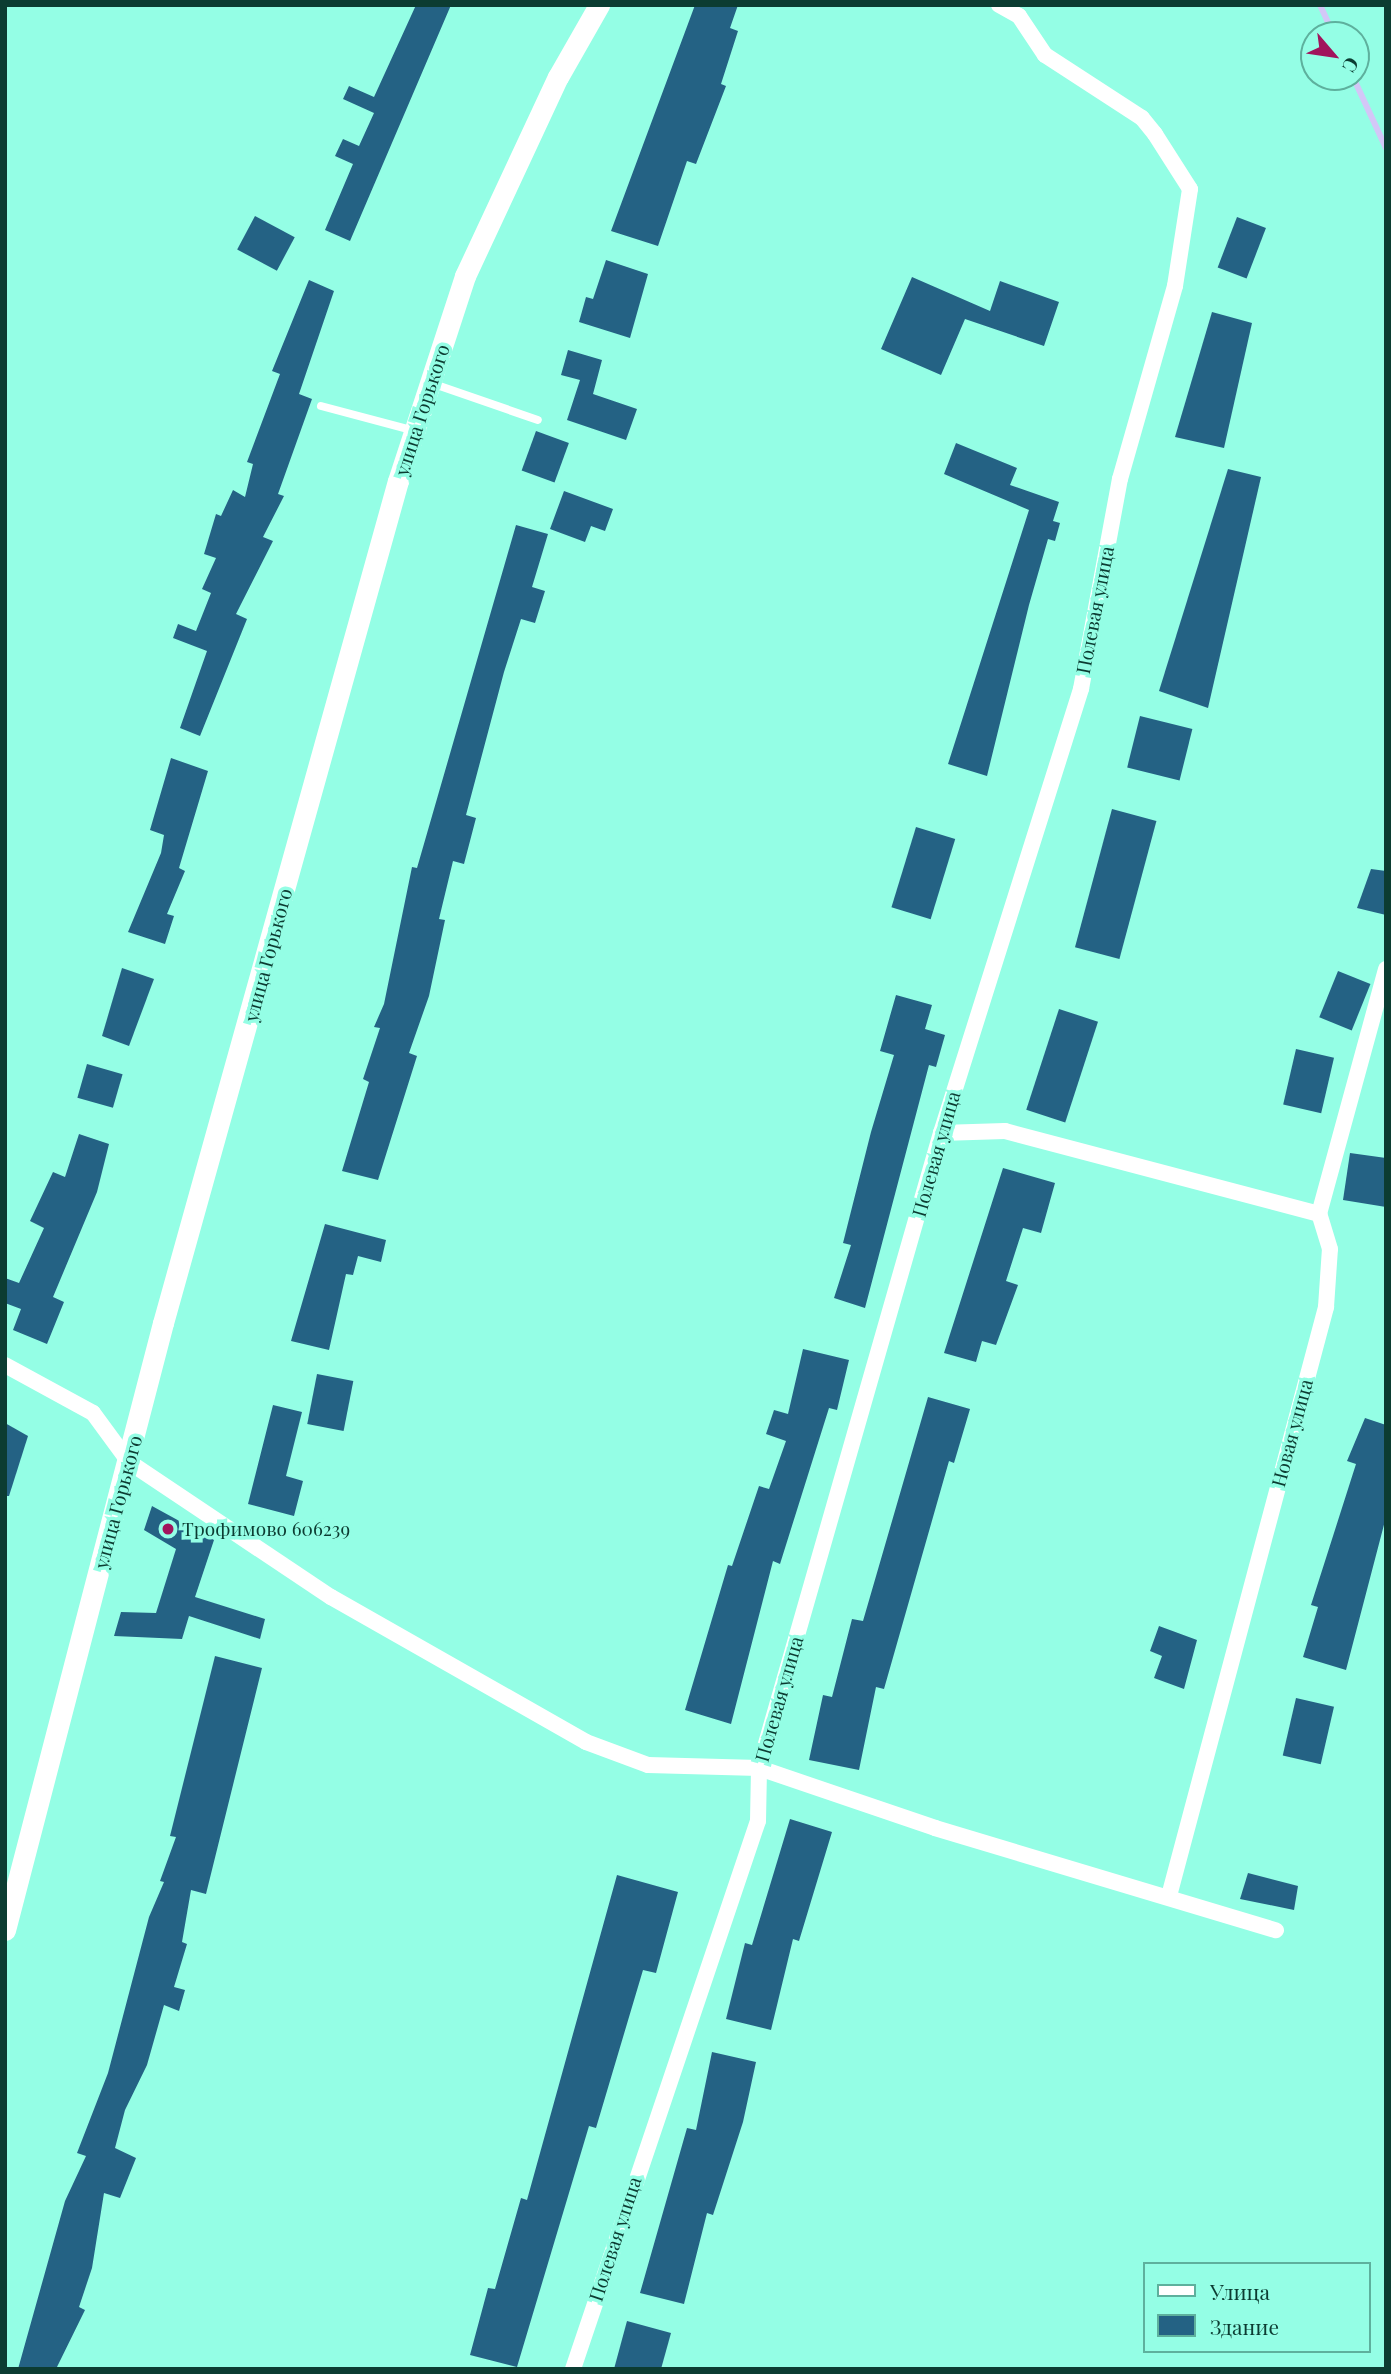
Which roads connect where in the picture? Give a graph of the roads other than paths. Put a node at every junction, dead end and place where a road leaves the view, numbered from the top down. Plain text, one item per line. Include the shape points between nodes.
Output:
1 (599, 5) edge
2 (999, 5) edge
3 (431, 383) junction
4 (321, 406) dead end
5 (538, 420) dead end
6 (415, 431) junction
7 (1386, 969) edge
8 (941, 1133) junction
9 (1319, 1214) junction
10 (5, 1365) edge
11 (130, 1462) junction
12 (759, 1769) junction
13 (1169, 1896) junction
14 (5, 1930) edge
15 (1276, 1930) dead end
16 (572, 2369) edge

1 - 3 main road, улица Горького via 558,77 465,275
2 - 8 street, Полевая улица via 1019,16 1045,55 1142,118 1190,189 1175,286 1120,479 1081,689
3 - 5 lane
3 - 6 main road, улица Горького
4 - 6 lane
6 - 11 main road, улица Горького via 163,1323
7 - 9 street
8 - 9 street via 1005,1131
8 - 12 street, Полевая улица
9 - 13 street, Новая улица via 1330,1250 1326,1307
10 - 11 street via 93,1412
11 - 12 street via 331,1597 586,1742 648,1765
11 - 14 main road, улица Горького
12 - 13 street via 935,1828
12 - 16 street, Полевая улица via 758,1821
13 - 15 street

